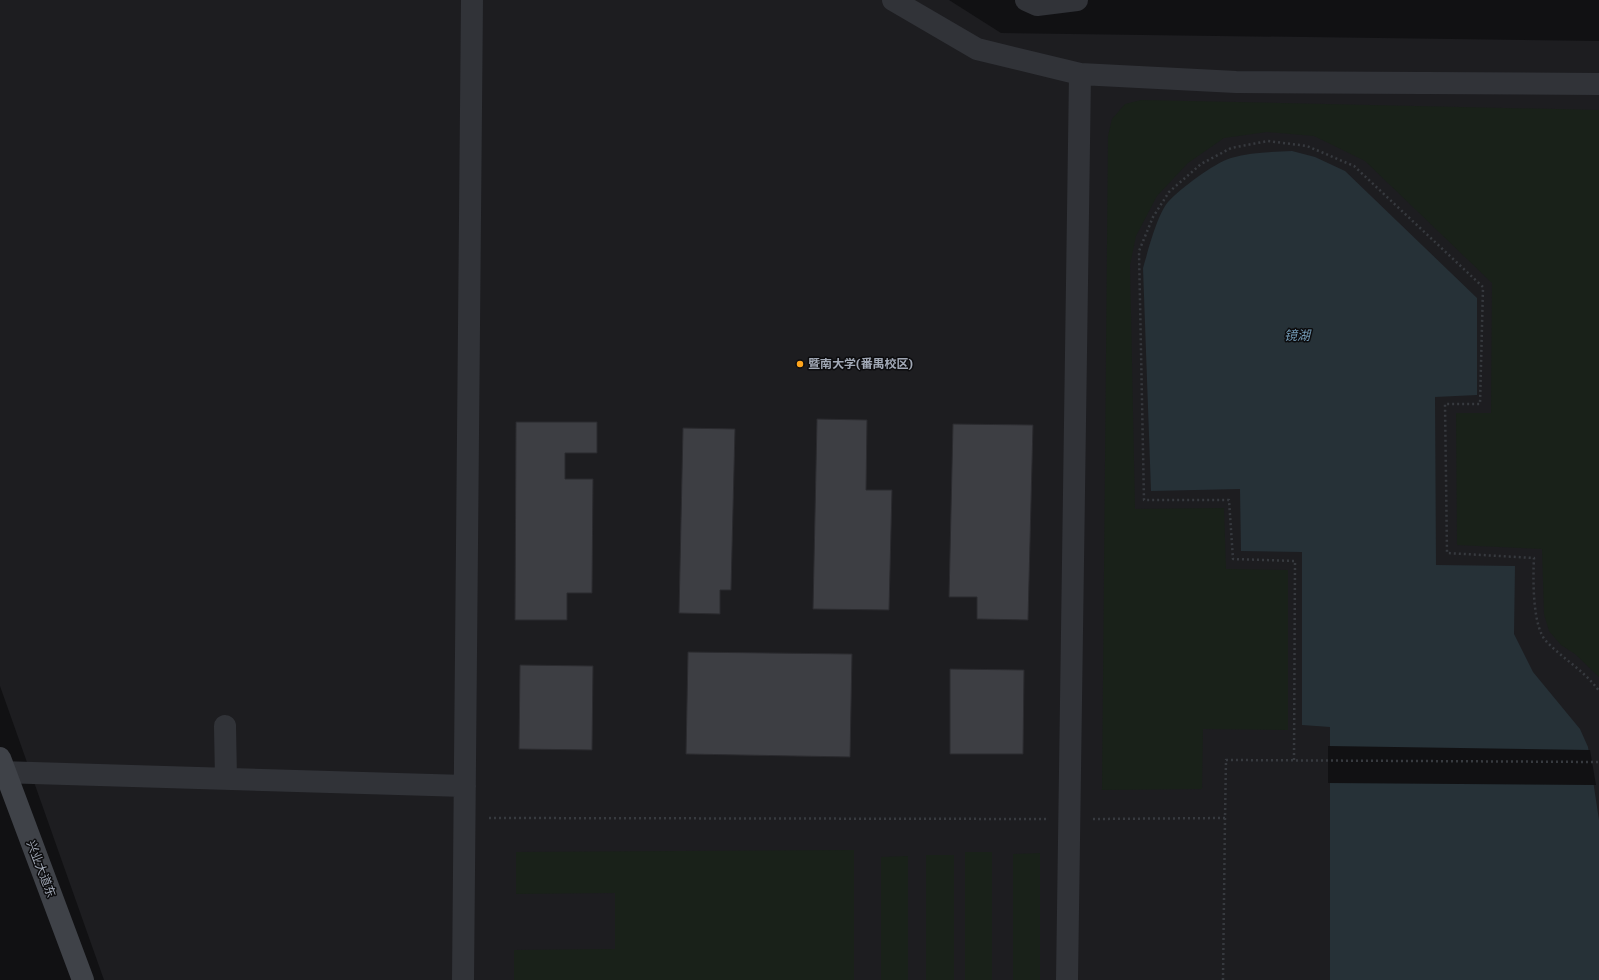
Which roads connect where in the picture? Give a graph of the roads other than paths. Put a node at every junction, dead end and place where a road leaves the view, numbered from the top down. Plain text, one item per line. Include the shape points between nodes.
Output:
1 (472, 0) edge
2 (893, 0) edge
3 (1026, 0) edge
4 (1077, 0) edge
5 (1080, 74) junction
6 (1599, 84) edge
7 (225, 726) dead end
8 (2, 767) edge
9 (226, 779) junction
10 (465, 786) junction
11 (83, 980) edge
12 (463, 980) edge
13 (1067, 980) edge

1 - 10 street
2 - 5 street via 977,49
3 - 4 street via 1037,5
5 - 6 street via 1236,82
5 - 13 street
7 - 9 street
8 - 9 street
8 - 11 main road, 兴业大道东
9 - 10 street
10 - 12 street

